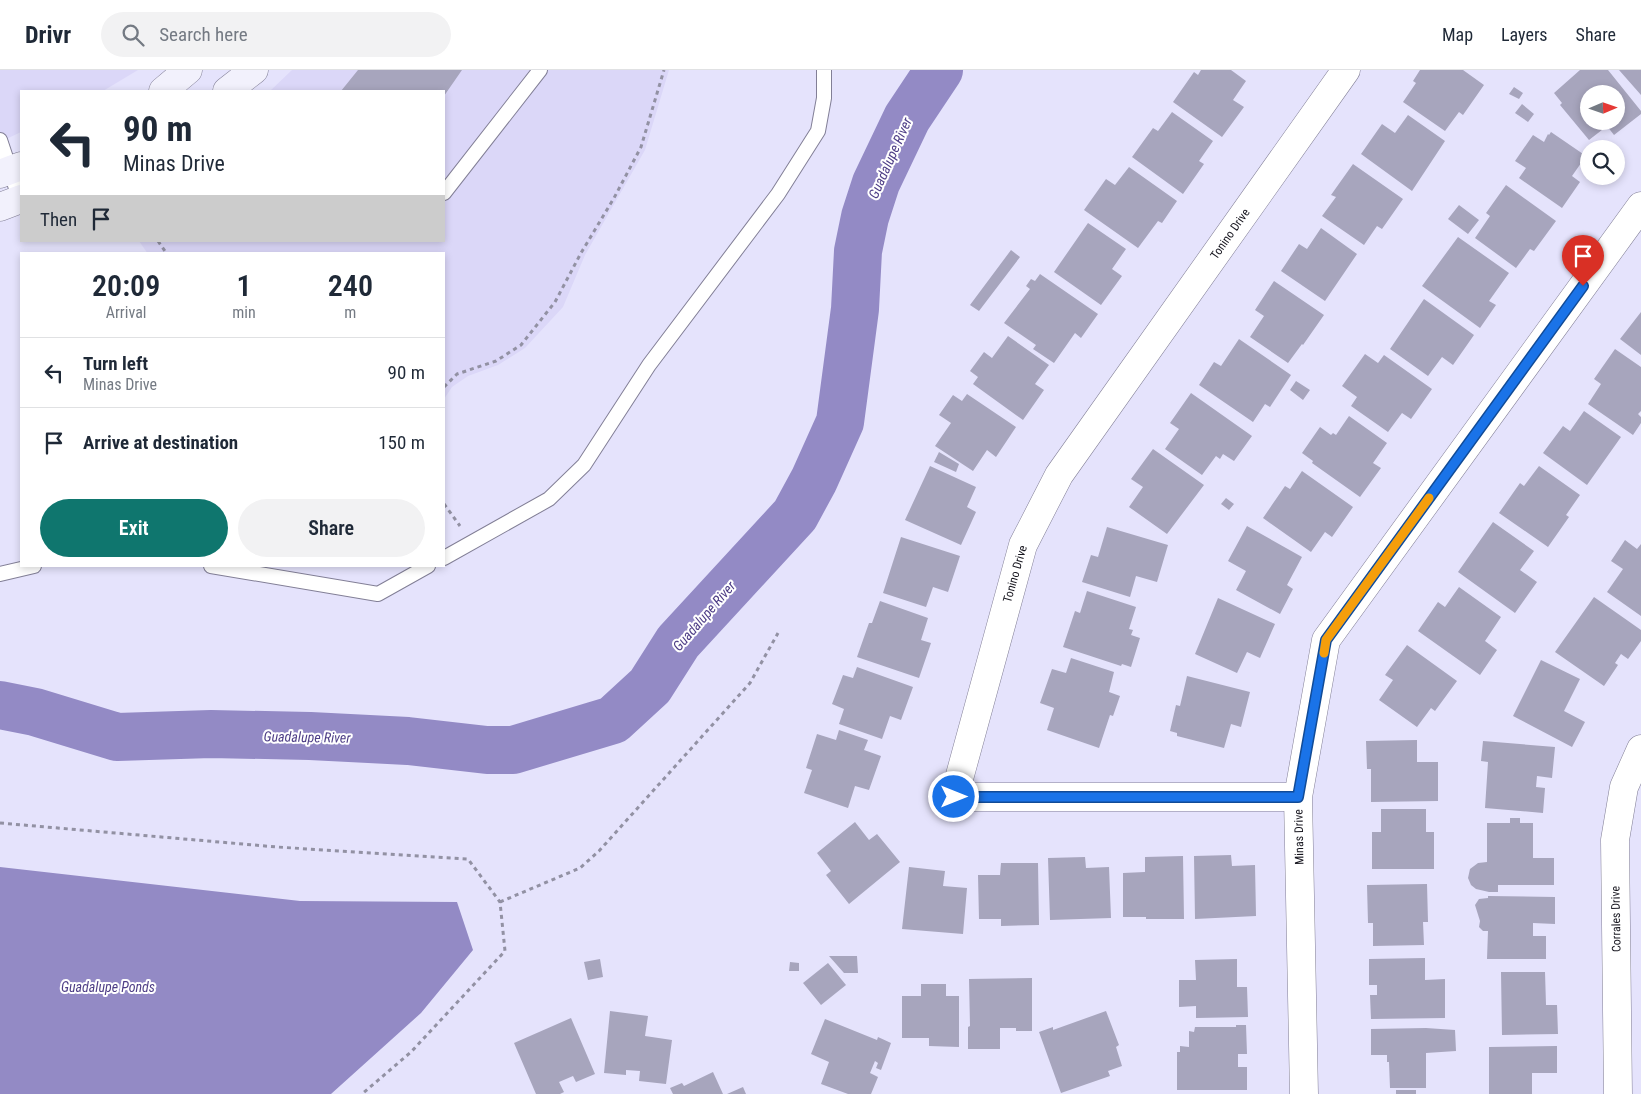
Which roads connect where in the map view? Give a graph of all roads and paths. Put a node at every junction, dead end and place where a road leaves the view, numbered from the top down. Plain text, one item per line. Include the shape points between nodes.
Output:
1 (188, 70) edge
2 (254, 70) edge
3 (540, 70) edge
4 (664, 70) edge
5 (824, 70) edge
6 (1346, 70) edge
7 (164, 90) edge
8 (228, 90) edge
9 (0, 140) edge
10 (10, 170) edge
11 (445, 192) edge
12 (14, 202) edge
13 (1641, 206) edge
14 (445, 386) edge
15 (445, 505) edge
16 (473, 542) junction
17 (445, 557) edge
18 (30, 567) edge
19 (217, 567) edge
20 (426, 567) edge
21 (0, 574) edge
22 (778, 633) dead end
23 (1641, 749) edge
24 (1298, 797) junction
25 (0, 823) edge
26 (500, 902) junction
27 (362, 1094) edge
28 (1304, 1094) edge
29 (1618, 1094) edge

1 - 7 street
2 - 8 street
3 - 11 lane
4 - 14 path via 641,147 555,302 521,345 496,361 457,374
5 - 16 lane via 824,98 818,131 778,194 649,365 584,465 549,500
6 - 24 street, Tonino Drive via 1059,475 1023,545 954,797
9 - 10 lane
10 - 12 lane
13 - 24 street, Minas Drive via 1326,640
15 - 16 path
16 - 17 lane
18 - 21 lane
19 - 20 lane via 378,594
22 - 26 path via 750,683 599,851 580,868
23 - 29 street, Corrales Drive via 1624,787 1615,840
24 - 28 street, Minas Drive
25 - 26 path via 277,847 468,859
26 - 27 path via 505,951 411,1052

